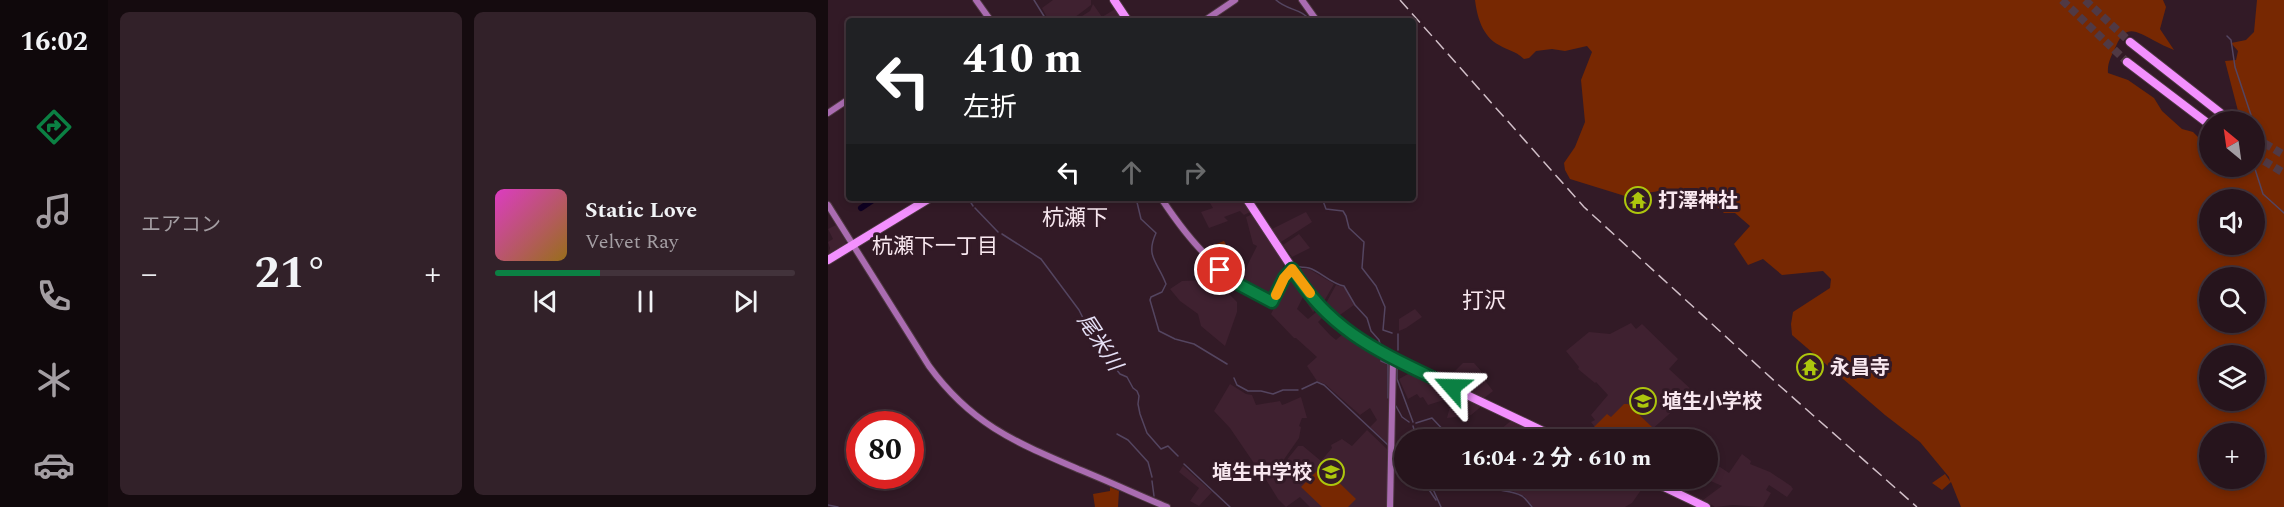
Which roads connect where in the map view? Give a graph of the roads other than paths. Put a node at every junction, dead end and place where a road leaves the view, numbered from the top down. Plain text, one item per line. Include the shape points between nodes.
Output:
1 (976, 0) edge
2 (1114, 0) edge
3 (1234, 0) edge
4 (1302, 0) edge
5 (989, 18) edge
6 (1126, 18) edge
7 (1207, 18) edge
8 (1315, 18) edge
9 (2130, 42) tunnel mouth
10 (2127, 62) tunnel mouth
11 (846, 101) edge
12 (2218, 111) edge
13 (828, 112) edge
14 (2199, 117) edge
15 (925, 201) edge
16 (1163, 201) edge
17 (1248, 201) edge
18 (828, 205) edge
19 (854, 246) junction
20 (828, 260) edge
21 (1292, 269) junction
22 (1393, 360) junction
23 (1539, 429) edge
24 (1668, 489) edge
25 (1167, 507) edge
26 (1390, 507) edge
27 (1706, 507) edge

1 - 5 street
2 - 6 highway
3 - 7 street
4 - 8 street
9 - 12 highway
10 - 14 highway
11 - 13 street
15 - 19 highway
16 - 21 street via 1188,238 1210,261 1240,285 1272,302
17 - 21 highway
18 - 19 street
19 - 20 highway
19 - 25 street via 935,374 972,414 1017,443
21 - 22 highway via 1336,321
22 - 23 highway
22 - 26 street
24 - 27 highway

